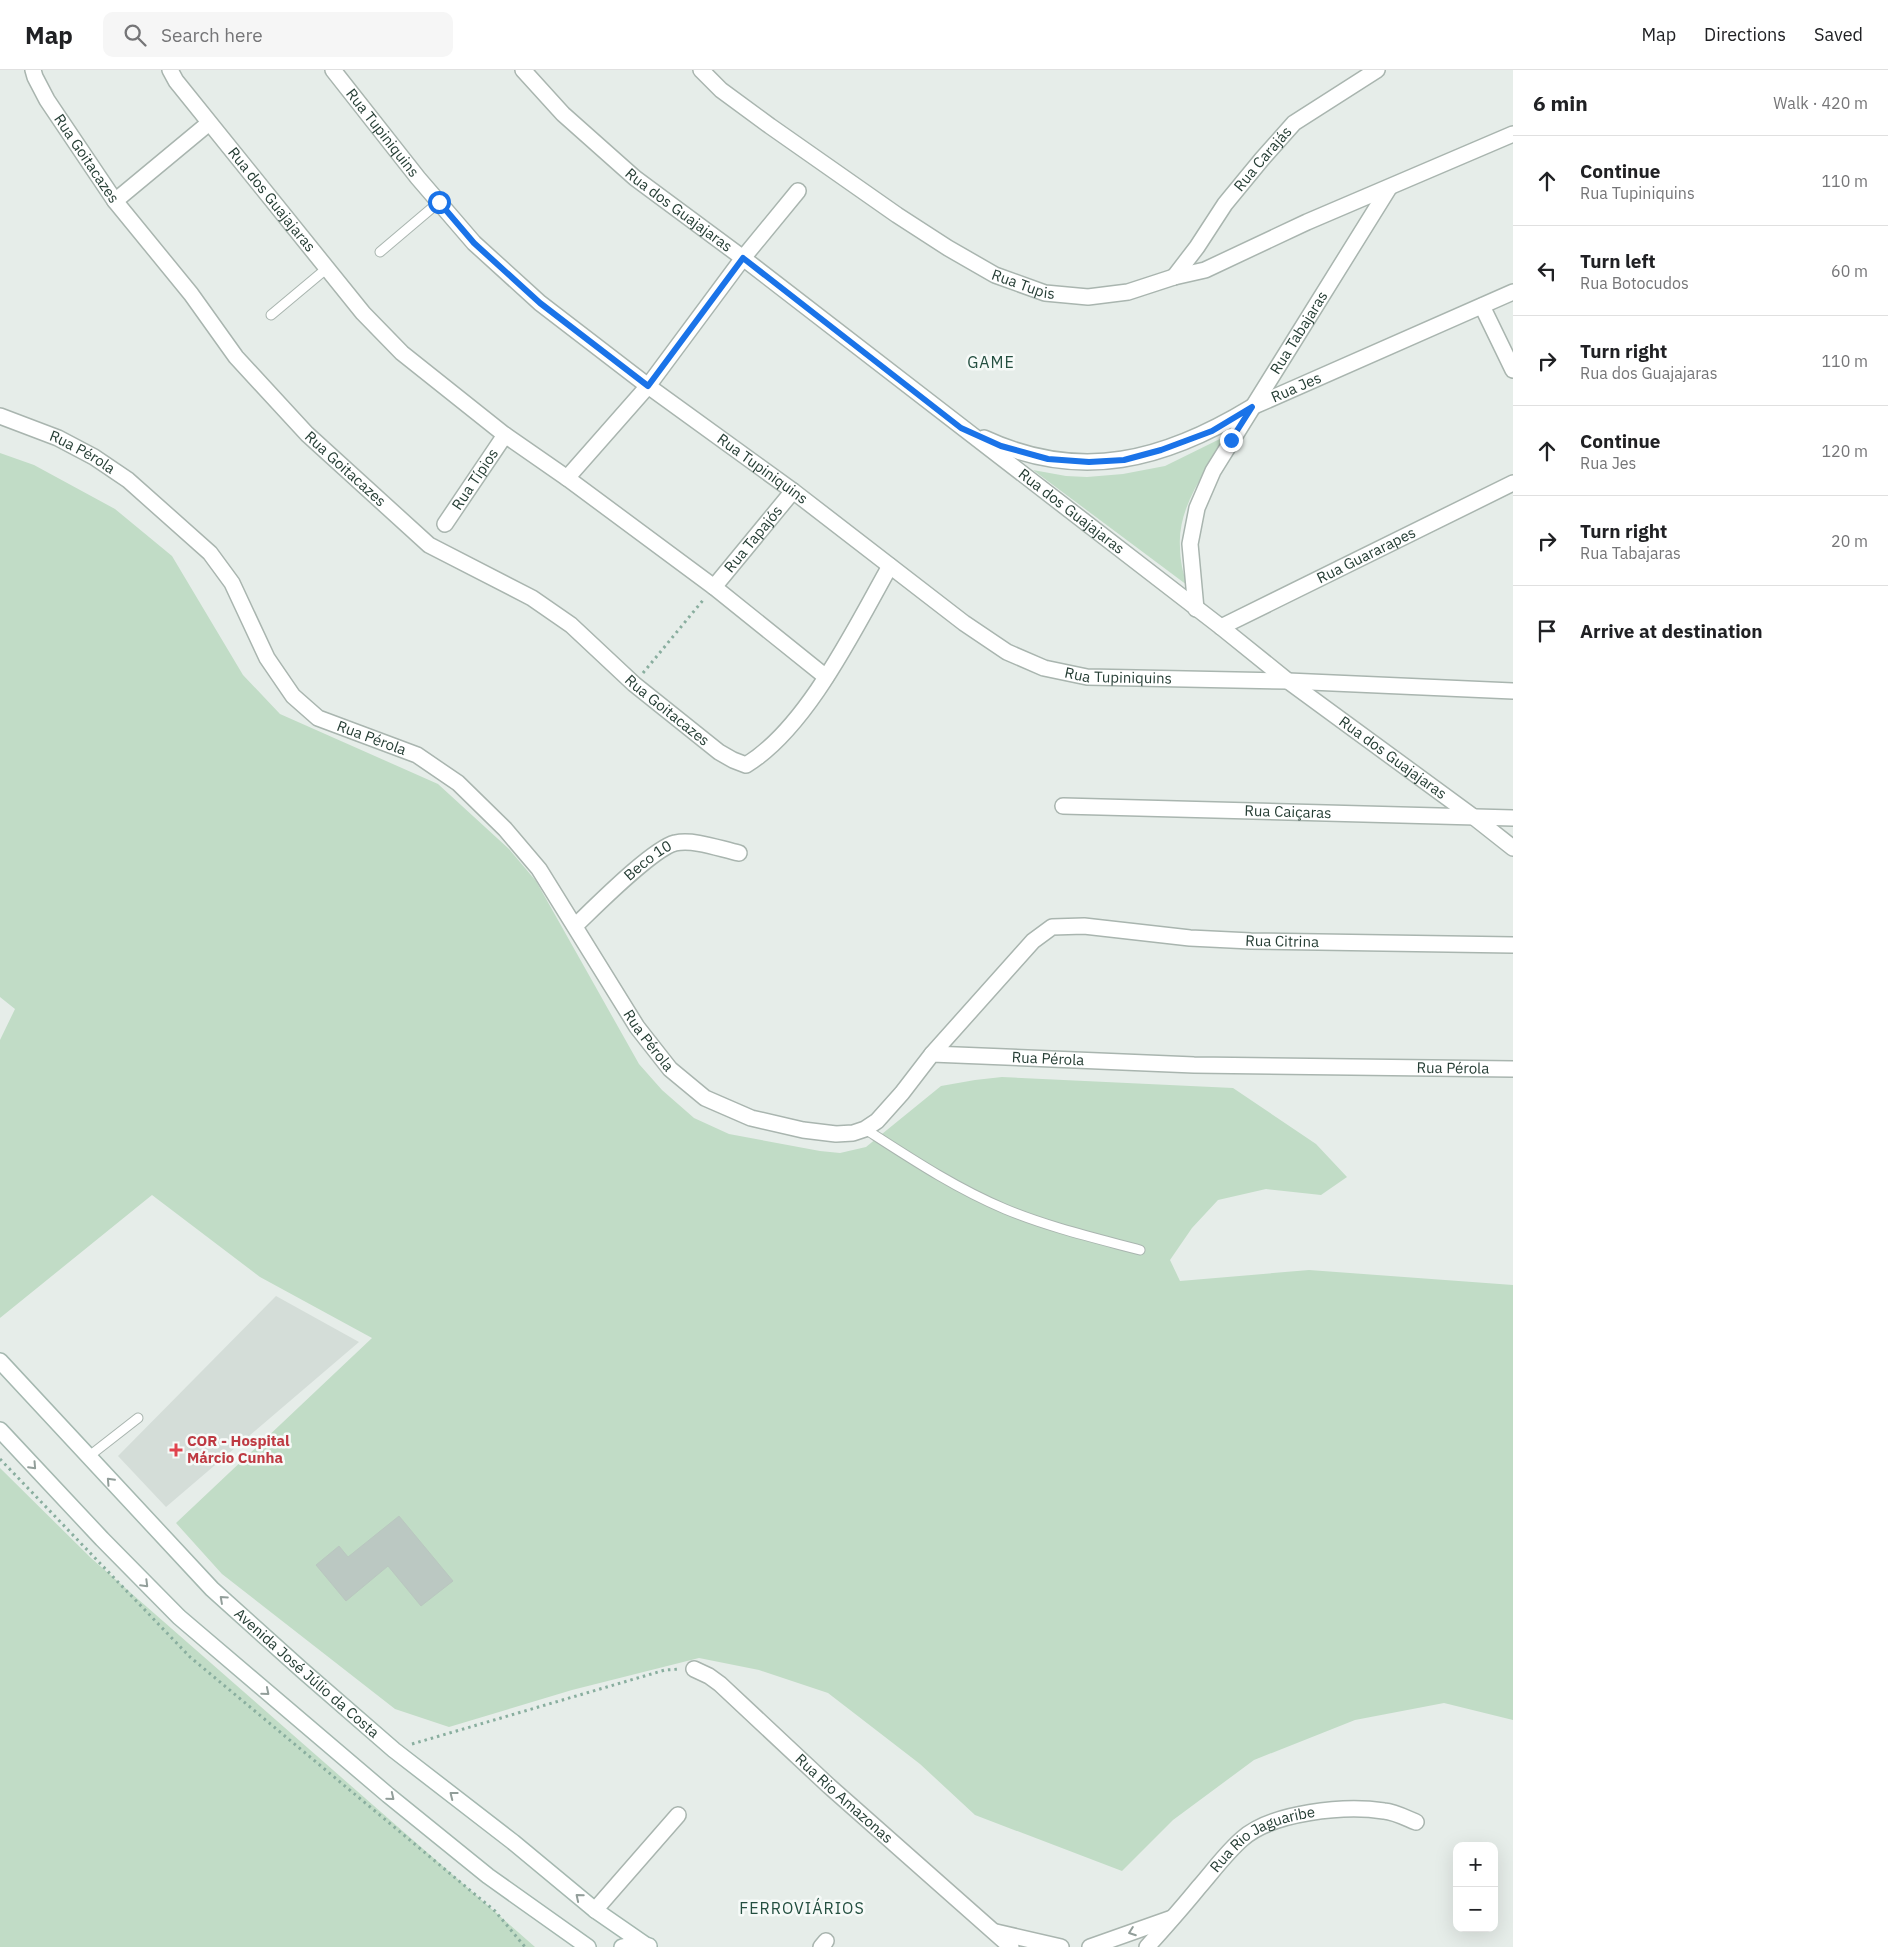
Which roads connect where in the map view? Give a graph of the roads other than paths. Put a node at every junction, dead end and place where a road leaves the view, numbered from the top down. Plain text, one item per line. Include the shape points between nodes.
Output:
1 (170, 70) edge
2 (333, 70) edge
3 (523, 70) edge
4 (701, 70) edge
5 (1377, 70) edge
6 (34, 73) edge
7 (209, 123) junction
8 (1513, 134) edge
9 (1389, 188) junction
10 (798, 190) dead end
11 (115, 201) junction
12 (439, 202) junction
13 (380, 252) dead end
14 (743, 258) junction
15 (326, 269) junction
16 (1174, 277) junction
17 (1513, 292) edge
18 (1482, 306) junction
19 (270, 315) dead end
20 (1513, 370) edge
21 (648, 386) junction
22 (1252, 407) junction
23 (0, 416) edge
24 (961, 428) junction
25 (505, 435) junction
26 (568, 478) junction
27 (1513, 483) edge
28 (793, 491) junction
29 (445, 524) dead end
30 (890, 566) junction
31 (714, 587) junction
32 (1196, 609) junction
33 (1222, 627) junction
34 (826, 676) junction
35 (1288, 681) junction
36 (1513, 690) edge
37 (1063, 806) dead end
38 (1475, 818) junction
39 (1513, 818) edge
40 (1513, 848) edge
41 (739, 853) dead end
42 (575, 926) junction
43 (1513, 945) edge
44 (932, 1054) junction
45 (1513, 1069) edge
46 (865, 1129) junction
47 (1140, 1250) dead end
48 (0, 1361) edge
49 (138, 1418) dead end
50 (0, 1430) edge
51 (88, 1457) junction
52 (694, 1669) road end
53 (678, 1815) dead end
54 (1416, 1822) dead end
55 (595, 1910) junction
56 (1174, 1918) junction
57 (992, 1931) junction
58 (649, 1946) edge
59 (588, 1947) edge
60 (622, 1947) edge
61 (1011, 1947) edge
62 (1061, 1947) edge
63 (1090, 1947) edge
64 (1147, 1947) edge

1 - 7 street, Rua dos Guajajaras
2 - 12 street, Rua Tupiniquins
3 - 14 street, Rua dos Guajajaras via 563,114 635,178
4 - 16 street, Rua Tupis via 721,90 818,160 934,239 994,275 1045,294 1088,297 1128,292
5 - 16 street, Rua Carajás via 1294,124 1262,158
6 - 11 street, Rua Goitacazes via 48,100
7 - 11 street
7 - 15 street, Rua dos Guajajaras
8 - 9 street
9 - 16 street, Rua Tupis via 1205,270
9 - 22 street, Rua Tabajaras
10 - 14 street
11 - 34 street, Rua Goitacazes via 191,294 236,357 307,434 428,545 532,598 571,626 634,684 719,752 746,764 770,748 802,712
12 - 13 lane
12 - 21 street, Rua Tupiniquins via 474,243 540,303
14 - 21 street
14 - 24 street, Rua dos Guajajaras
15 - 19 lane
15 - 25 street, Rua dos Guajajaras via 402,353
17 - 18 street, Rua Jes
18 - 20 street
18 - 22 street, Rua Jes
21 - 26 street
21 - 28 street, Rua Tupiniquins
22 - 24 street, Rua Jes via 1212,431 1124,460 1048,459 1001,446
22 - 32 street, Rua Tabajaras via 1213,471 1197,508 1190,544
23 - 42 street, Rua Pérola via 94,456 168,514 210,553 232,583 267,658 293,696 318,718 417,756 458,783 539,869
24 - 32 street, Rua dos Guajajaras
25 - 26 street, Rua dos Guajajaras
25 - 29 street, Rua Típios
26 - 31 street, Rua dos Guajajaras
27 - 33 street, Rua Guararapes
28 - 30 street, Rua Tupiniquins
28 - 31 street, Rua Tapajós
30 - 34 street
30 - 35 street, Rua Tupiniquins via 1007,652 1044,668 1087,677
31 - 34 street, Rua dos Guajajaras
32 - 33 street, Rua dos Guajajaras
33 - 35 street, Rua dos Guajajaras
35 - 36 street, Rua Tupiniquins
35 - 38 street, Rua dos Guajajaras
37 - 38 street, Rua Caiçaras
38 - 39 street, Rua Caiçaras
38 - 40 street, Rua dos Guajajaras
41 - 42 street, Beco 10 via 692,843 675,843 648,859
42 - 46 street, Rua Pérola via 638,1027 670,1069 705,1098 751,1118 803,1130 836,1134
43 - 44 street, Rua Citrina via 1251,941 1084,926 1052,927 1033,941
44 - 45 street, Rua Pérola via 1194,1065
44 - 46 street, Rua Pérola via 889,1109
46 - 47 lane via 1003,1209
48 - 51 street, Avenida José Júlio da Costa
49 - 51 lane
50 -> 59 street via 178,1617 473,1864
55 -> 51 street, Avenida José Júlio da Costa via 394,1750 302,1670 212,1589
52 - 57 street, Rua Rio Amazonas via 720,1684
53 - 55 street
54 - 56 street, Rua Rio Jaguaribe via 1386,1811 1348,1807 1268,1824 1243,1837
55 - 58 street, Avenida José Júlio da Costa
56 -> 63 street
56 - 64 street, Rua Rio Jaguaribe
57 - 61 street, Rua Rio Amazonas
57 - 62 street, Rua Rio Amazonas
58 - 60 street

